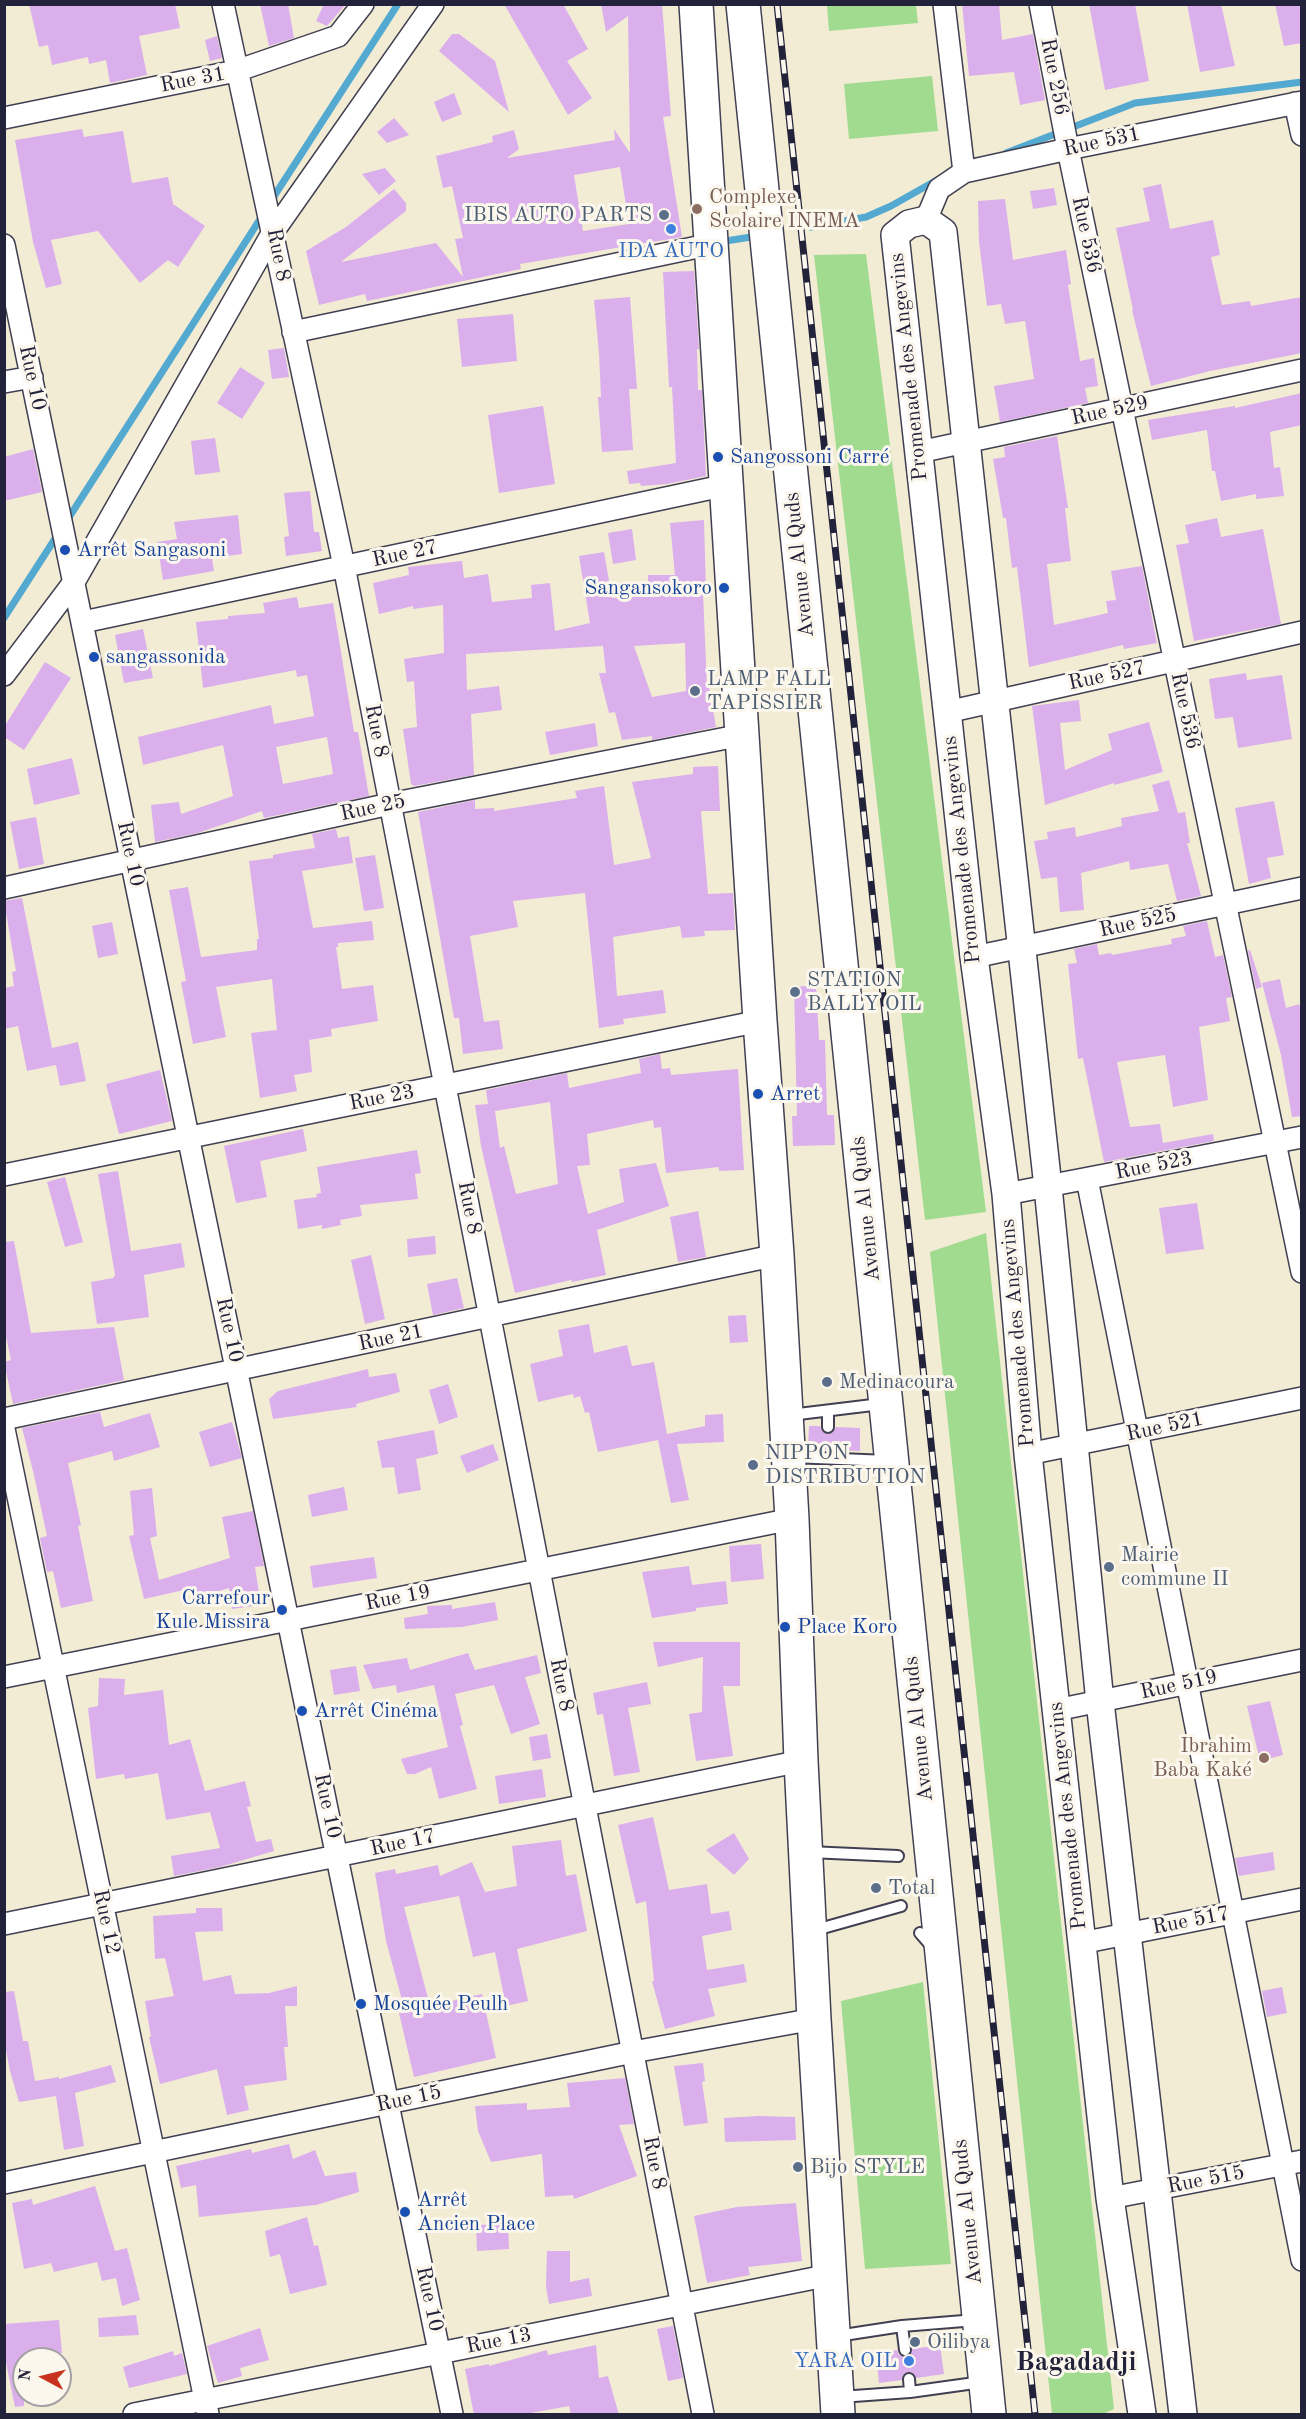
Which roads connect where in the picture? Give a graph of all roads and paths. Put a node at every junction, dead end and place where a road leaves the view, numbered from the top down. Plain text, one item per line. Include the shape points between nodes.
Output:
1 (224, 4) edge
2 (363, 4) edge
3 (433, 4) edge
4 (696, 4) edge
5 (743, 4) edge
6 (944, 4) edge
7 (1040, 4) edge
8 (236, 71) junction
9 (1298, 103) edge
10 (4, 118) edge
11 (1302, 135) edge
12 (1068, 149) junction
13 (964, 172) junction
14 (926, 220) junction
15 (273, 232) junction
16 (712, 244) junction
17 (4, 245) edge
18 (293, 332) junction
19 (1302, 370) edge
20 (32, 377) junction
21 (4, 382) edge
22 (1122, 408) junction
23 (966, 442) junction
24 (919, 452) junction
25 (727, 485) junction
26 (344, 566) junction
27 (74, 582) junction
28 (82, 622) junction
29 (1302, 632) edge
30 (1174, 662) junction
31 (4, 675) edge
32 (994, 701) junction
33 (947, 712) junction
34 (742, 735) junction
35 (390, 804) junction
36 (132, 860) junction
37 (4, 888) edge
38 (1302, 888) edge
39 (1225, 904) junction
40 (1021, 947) junction
41 (974, 957) junction
42 (760, 1021) junction
43 (445, 1085) junction
44 (1302, 1137) edge
45 (189, 1138) junction
46 (1275, 1142) junction
47 (4, 1175) edge
48 (1087, 1179) junction
49 (1048, 1187) junction
50 (1006, 1194) junction
51 (777, 1255) junction
52 (1302, 1272) edge
53 (490, 1317) junction
54 (237, 1370) junction
55 (1302, 1398) edge
56 (886, 1403) junction
57 (828, 1412) junction
58 (786, 1416) junction
59 (4, 1419) edge
60 (828, 1427) dead end
61 (4, 1429) edge
62 (1138, 1432) junction
63 (1074, 1446) junction
64 (1028, 1454) junction
65 (789, 1457) junction
66 (892, 1461) junction
67 (792, 1519) junction
68 (539, 1570) junction
69 (288, 1620) junction
70 (1302, 1660) edge
71 (54, 1667) junction
72 (4, 1677) edge
73 (1187, 1683) junction
74 (1100, 1702) junction
75 (1056, 1710) junction
76 (801, 1761) junction
77 (585, 1805) junction
78 (805, 1852) junction
79 (337, 1856) junction
80 (898, 1856) dead end
81 (1302, 1899) edge
82 (102, 1904) junction
83 (901, 1906) dead end
84 (1232, 1913) junction
85 (4, 1924) edge
86 (809, 1932) junction
87 (920, 1933) dead end
88 (1127, 1934) junction
89 (1081, 1943) junction
90 (942, 1960) junction
91 (814, 2019) junction
92 (633, 2052) junction
93 (388, 2103) junction
94 (153, 2151) junction
95 (1292, 2163) edge
96 (4, 2183) edge
97 (1156, 2189) junction
98 (1110, 2198) junction
99 (1302, 2260) edge
100 (830, 2275) junction
101 (681, 2305) junction
102 (979, 2319) junction
103 (902, 2326) junction
104 (833, 2337) junction
105 (905, 2350) dead end
106 (440, 2353) junction
107 (909, 2379) dead end
108 (985, 2382) junction
109 (910, 2392) junction
110 (837, 2406) edge
111 (206, 2407) edge
112 (134, 2415) edge
113 (452, 2415) edge
114 (703, 2415) edge
115 (989, 2415) edge
116 (1142, 2415) edge
117 (1183, 2415) edge

1 - 8 street, Rue 8
2 - 8 street, Rue 31 via 338,36
3 - 15 street
4 - 16 main road
5 - 56 main road, Avenue Al Quds
6 - 13 street
7 - 12 street, Rue 256
8 - 10 street, Rue 31
8 - 15 street, Rue 8
9 - 11 street
9 - 12 street, Rue 531
12 - 13 street, Rue 531
12 - 22 street, Rue 536
13 - 14 street, Rue 531 via 939,189
14 - 23 street, Promenade des Angevins via 943,232
14 - 24 street, Promenade des Angevins via 909,224 895,235
15 - 18 street, Rue 8
15 - 27 street
16 - 18 street
16 - 25 main road
17 - 20 street, Rue 10
18 - 26 street, Rue 8
19 - 22 street, Rue 529
20 - 21 street
20 - 27 street, Rue 10
22 - 23 street, Rue 529
22 - 30 street, Rue 536
23 - 24 street, Rue 529
23 - 32 street, Promenade des Angevins
24 - 33 street, Promenade des Angevins
25 - 26 street, Rue 27
25 - 34 main road
26 - 28 street, Rue 27
26 - 35 street, Rue 8
27 - 28 street, Rue 10
27 - 31 street
28 - 36 street, Rue 10
29 - 30 street, Rue 527
30 - 32 street, Rue 527
30 - 39 street, Rue 536
32 - 33 street, Rue 527
32 - 40 street, Promenade des Angevins
33 - 41 street, Promenade des Angevins
34 - 35 street, Rue 25
34 - 42 main road
35 - 36 street, Rue 25
35 - 43 street, Rue 8
36 - 37 street, Rue 25
36 - 45 street, Rue 10
38 - 39 street, Rue 525
39 - 40 street, Rue 525
39 - 46 street, Rue 536
40 - 41 street, Rue 525
40 - 49 street, Promenade des Angevins
41 - 50 street, Promenade des Angevins
42 - 43 street, Rue 23
42 - 51 main road
43 - 45 street, Rue 23
43 - 53 street, Rue 8
44 - 46 street, Rue 523
45 - 47 street, Rue 23
45 - 54 street, Rue 10
46 - 48 street, Rue 523
46 - 52 street, Rue 536
48 - 49 street, Rue 523
48 - 62 street
49 - 50 street, Rue 523
49 - 63 street, Promenade des Angevins
50 - 64 street, Promenade des Angevins
51 - 53 street, Rue 21
51 - 58 main road
53 - 54 street, Rue 21
53 - 68 street, Rue 8
54 - 59 street, Rue 21
54 - 69 street, Rue 10
55 - 62 street, Rue 521
56 - 57 lane
56 - 66 main road, Avenue Al Quds
57 - 58 lane
57 - 60 lane
58 - 65 main road
61 - 71 street, Rue 12
62 - 63 street, Rue 521
62 - 73 street
63 - 64 street, Rue 521
63 - 74 street, Promenade des Angevins
64 - 75 street, Promenade des Angevins
65 - 66 lane via 827,1454
65 - 67 main road
66 - 90 main road, Avenue Al Quds via 922,1808
67 - 68 street, Rue 19
67 - 76 main road
68 - 69 street, Rue 19
68 - 77 street, Rue 8
69 - 71 street, Rue 19
69 - 79 street, Rue 10
70 - 73 street, Rue 519
71 - 72 street, Rue 19
71 - 82 street, Rue 12
73 - 74 street, Rue 519
73 - 84 street
74 - 75 street, Rue 519
74 - 88 street, Promenade des Angevins
75 - 89 street, Promenade des Angevins
76 - 77 street, Rue 17
76 - 78 main road
77 - 79 street, Rue 17
77 - 92 street, Rue 8
78 - 80 lane
78 - 86 main road
79 - 82 street, Rue 17
79 - 93 street, Rue 10
81 - 84 street, Rue 517
82 - 85 street, Rue 17
82 - 94 street, Rue 12
83 - 86 lane
84 - 88 street, Rue 517
84 - 95 street
86 - 91 main road
87 - 90 lane
88 - 89 street, Rue 517
88 - 97 street, Promenade des Angevins
89 - 98 street, Promenade des Angevins
90 - 102 main road, Avenue Al Quds
91 - 92 street, Rue 15
91 - 100 main road
92 - 93 street, Rue 15
92 - 101 street, Rue 8
93 - 94 street, Rue 15
93 - 106 street, Rue 10
94 - 96 street, Rue 15
94 - 111 street, Rue 12
95 - 97 street, Rue 515
95 - 99 street
97 - 98 street, Rue 515
97 - 117 street, Promenade des Angevins
98 - 116 street, Promenade des Angevins
100 - 101 street, Rue 13
100 - 104 main road
101 - 106 street, Rue 13
101 - 114 street, Rue 8
102 - 103 lane
102 - 108 main road, Avenue Al Quds
103 - 104 lane
103 - 105 lane
104 - 110 main road
106 - 111 street, Rue 13
106 - 113 street, Rue 10
107 - 109 lane
108 - 109 lane
108 - 115 main road, Avenue Al Quds
109 - 110 lane
111 - 112 street, Rue 13

